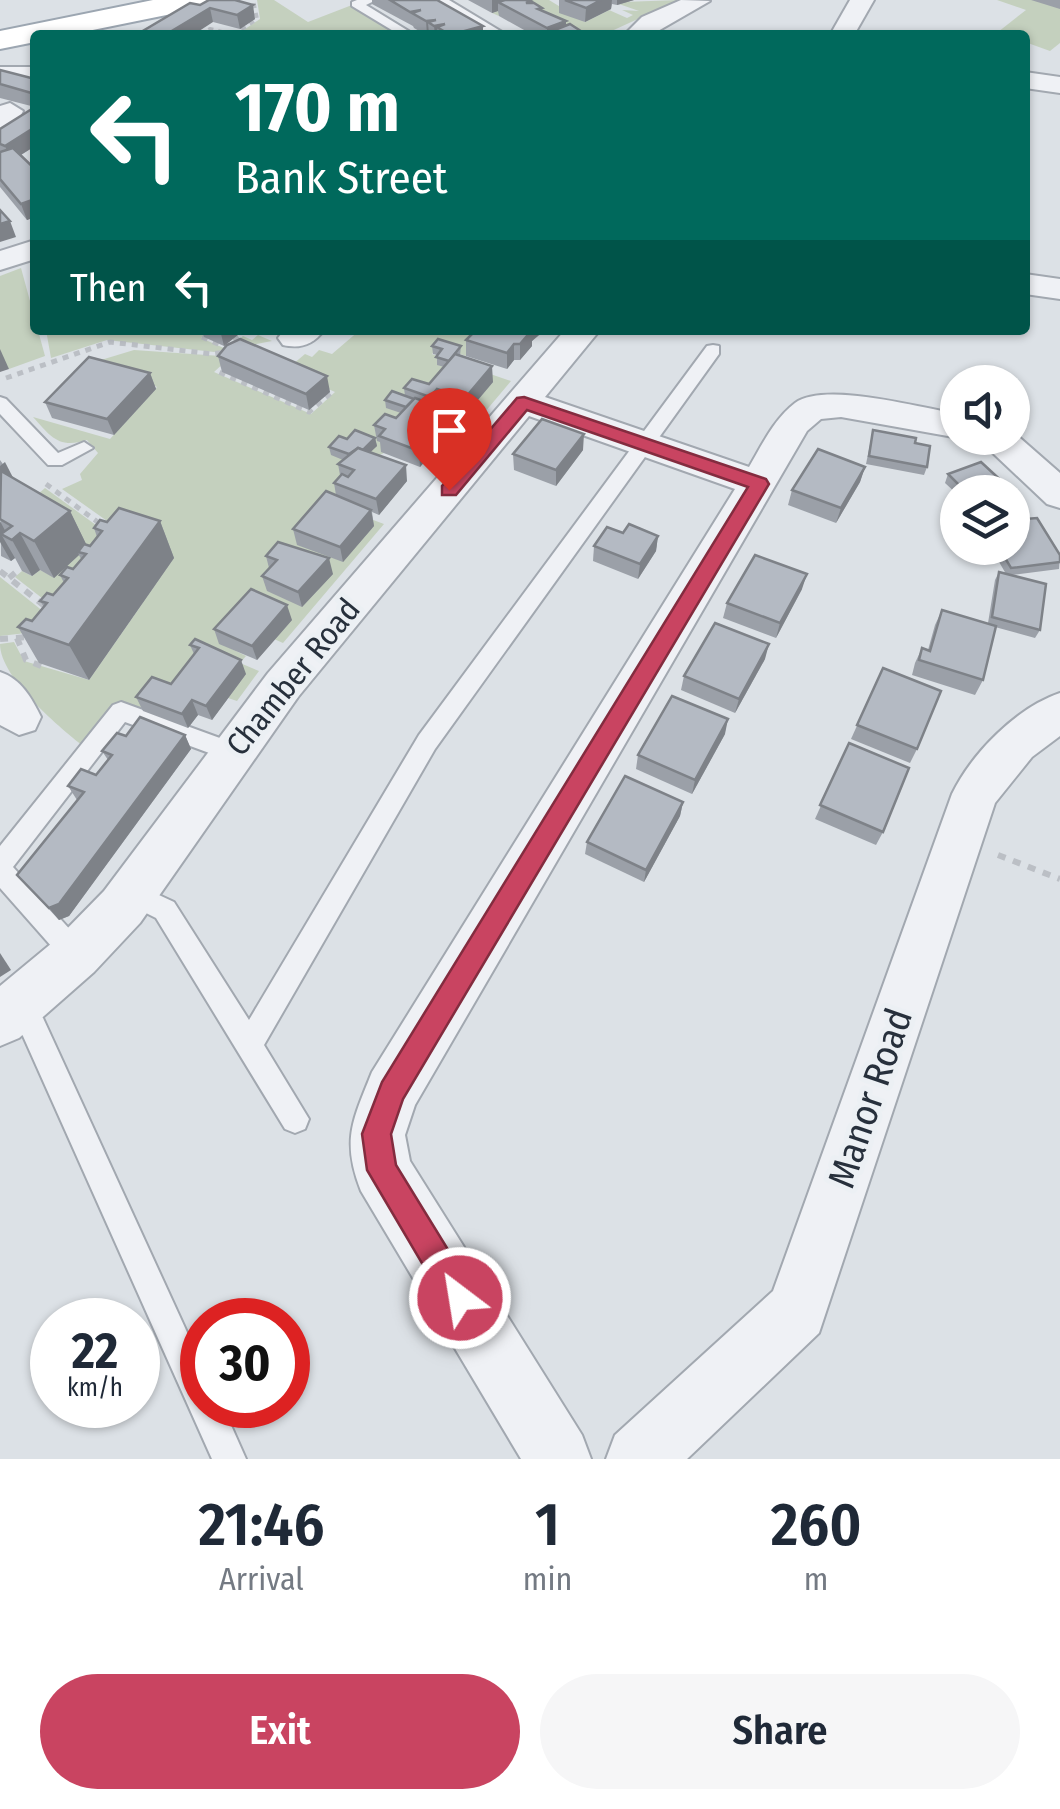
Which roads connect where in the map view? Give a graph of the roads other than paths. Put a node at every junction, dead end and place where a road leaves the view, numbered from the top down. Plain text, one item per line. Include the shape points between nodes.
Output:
1 (196, 0) edge
2 (370, 0) edge
3 (432, 0) edge
4 (862, 0) edge
5 (695, 9) edge
6 (49, 30) edge
7 (400, 30) edge
8 (486, 30) edge
9 (642, 30) edge
10 (845, 30) edge
11 (30, 34) edge
12 (0, 40) edge
13 (0, 74) edge
14 (30, 75) edge
15 (1030, 81) edge
16 (1060, 85) edge
17 (30, 250) edge
18 (0, 261) edge
19 (1030, 285) edge
20 (1060, 290) edge
21 (579, 335) edge
22 (713, 350) dead end
23 (524, 402) junction
24 (0, 403) edge
25 (940, 423) edge
26 (646, 442) junction
27 (84, 448) dead end
28 (1020, 455) edge
29 (55, 462) junction
30 (70, 478) dead end
31 (759, 484) junction
32 (1060, 494) edge
33 (1060, 711) edge
34 (231, 752) junction
35 (0, 868) edge
36 (133, 894) junction
37 (76, 954) junction
38 (8, 1013) edge
39 (250, 1043) junction
40 (295, 1119) dead end
41 (180, 1349) edge
42 (215, 1428) edge
43 (229, 1459) edge
44 (558, 1459) edge
45 (639, 1459) edge

1 - 6 main road
2 - 7 lane via 356,4
3 - 8 street
4 - 10 street
5 - 9 street
11 - 12 main road
13 - 14 street
15 - 16 street
17 - 18 street
19 - 20 street
21 - 23 street, Chamber Road
22 - 26 lane
23 - 26 street
23 - 34 street, Chamber Road
24 - 29 lane
25 - 31 street via 841,406 811,408 792,424
26 - 31 street
26 - 39 lane via 427,742
27 - 29 lane
28 - 32 street
29 - 30 lane
31 - 44 street via 392,1092 377,1134 382,1170
33 - 45 street, Manor Road via 1016,744 975,794 797,1311
34 - 35 lane via 122,711
34 - 36 street, Chamber Road
35 - 37 lane
36 - 37 street, Chamber Road
36 - 39 lane via 166,910
37 - 38 street, Chamber Road
38 - 41 lane via 33,1027
39 - 40 lane
42 - 43 lane

